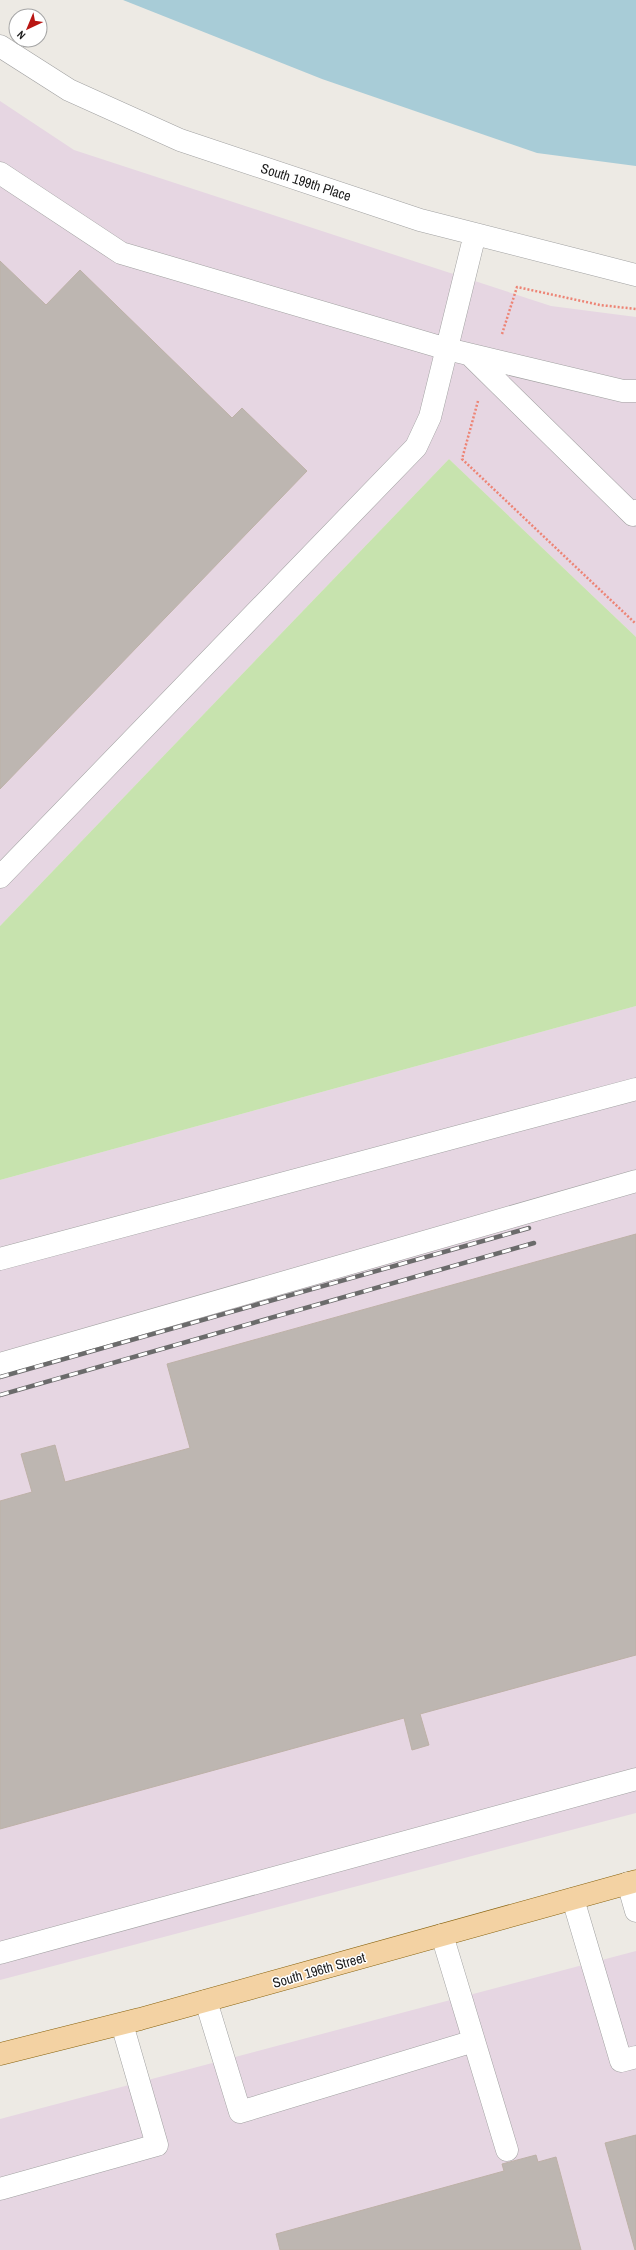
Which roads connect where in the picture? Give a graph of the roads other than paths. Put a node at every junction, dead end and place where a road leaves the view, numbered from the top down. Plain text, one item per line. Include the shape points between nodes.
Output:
1 (0, 46) edge
2 (0, 173) edge
3 (475, 234) junction
4 (632, 275) edge
5 (447, 349) junction
6 (470, 354) junction
7 (636, 391) edge
8 (636, 512) edge
9 (0, 877) edge
10 (636, 1089) edge
11 (636, 1182) edge
12 (0, 1259) edge
13 (0, 1364) edge
14 (636, 1779) edge
15 (632, 1882) edge
16 (573, 1899) junction
17 (636, 1911) edge
18 (442, 1935) junction
19 (0, 1953) edge
20 (206, 2001) junction
21 (122, 2024) junction
22 (474, 2041) junction
23 (0, 2054) edge
24 (636, 2058) edge
25 (507, 2150) dead end
26 (0, 2189) edge

1 - 3 street, South 199th Place via 68,90 180,140 420,220
2 - 5 street via 121,253
3 - 4 street, South 199th Place
3 - 5 street
5 - 6 street
5 - 9 street via 430,417 416,447
6 - 7 street via 623,391
6 - 8 street via 633,515
10 - 12 street
11 - 13 street
14 - 19 street
15 - 16 main road, South 196th Street
15 - 17 street
16 - 18 main road, South 196th Street
16 - 24 street via 621,2061
18 - 20 main road, South 196th Street
18 - 22 street
20 - 21 main road, South 196th Street
20 - 22 street via 240,2112
21 - 23 main road, South 196th Street
21 - 26 street via 157,2145
22 - 25 street

